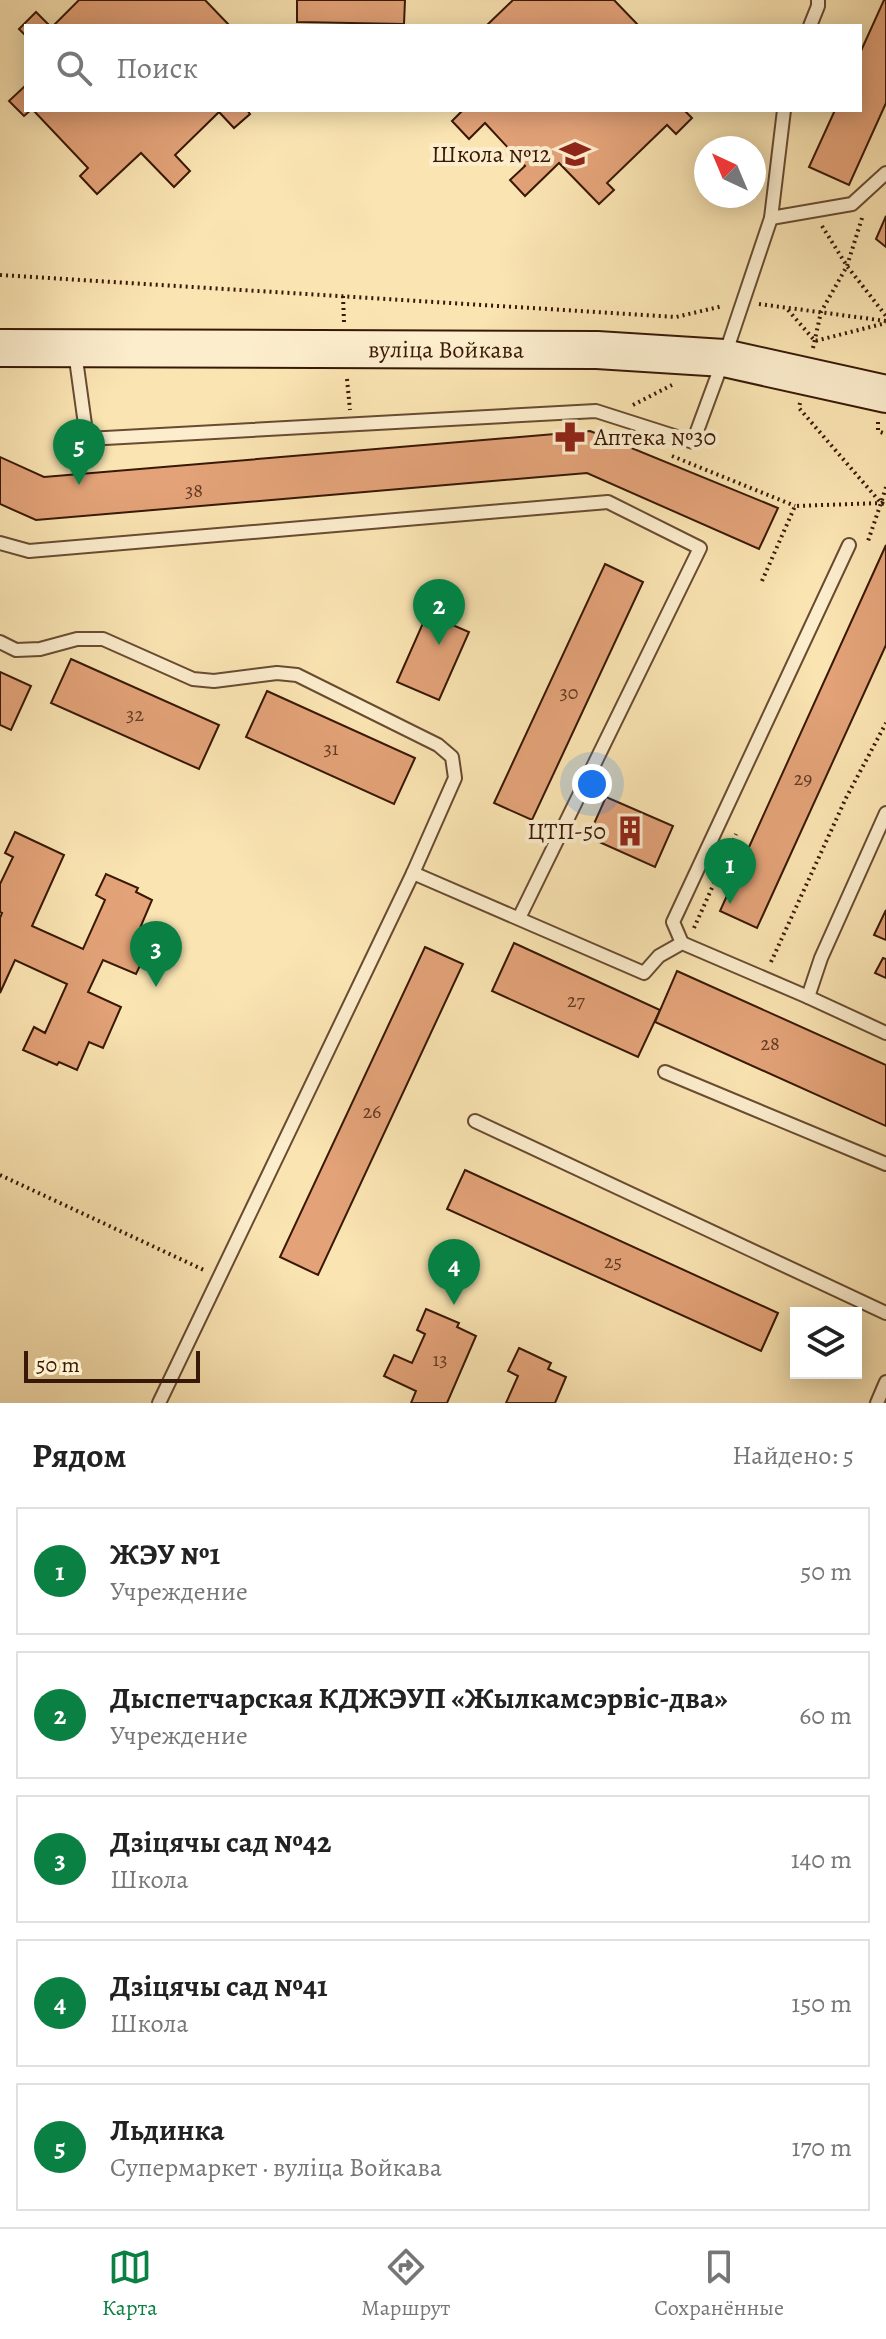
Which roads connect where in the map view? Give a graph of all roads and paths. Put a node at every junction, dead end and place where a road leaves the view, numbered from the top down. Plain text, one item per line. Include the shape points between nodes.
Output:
1 (818, 0) edge
2 (811, 24) edge
3 (784, 112) edge
4 (886, 173) edge
5 (871, 186) junction
6 (813, 211) junction
7 (771, 218) junction
8 (847, 266) junction
9 (0, 275) edge
10 (743, 301) junction
11 (787, 308) junction
12 (821, 312) junction
13 (886, 320) edge
14 (815, 341) junction
15 (0, 348) edge
16 (75, 348) junction
17 (720, 371) junction
18 (806, 377) junction
19 (882, 405) edge
20 (612, 416) junction
21 (886, 434) edge
22 (667, 454) dead end
23 (886, 487) edge
24 (884, 503) edge
25 (795, 506) junction
26 (0, 543) edge
27 (849, 545) dead end
28 (762, 581) dead end
29 (0, 642) edge
30 (886, 723) edge
31 (886, 813) edge
32 (413, 873) junction
33 (519, 918) junction
34 (682, 943) junction
35 (764, 978) junction
36 (808, 997) junction
37 (886, 1033) edge
38 (665, 1072) dead end
39 (475, 1121) dead end
40 (886, 1164) edge
41 (0, 1175) edge
42 (219, 1277) junction
43 (886, 1313) edge
44 (886, 1382) edge
45 (159, 1403) edge
46 (877, 1403) edge

1 - 2 lane
3 - 7 lane
4 - 5 lane
5 - 6 lane via 852,204
5 - 8 path
6 - 7 lane
6 - 8 path
7 - 10 lane
8 - 12 path
8 - 13 path
9 - 10 path via 676,317
10 - 11 path
10 - 17 lane
11 - 12 path
11 - 14 path
12 - 13 path
12 - 14 path
13 - 14 path
14 - 18 path
15 - 16 main road, вуліца Войкава
16 - 17 main road, вуліца Войкава via 597,350
16 - 20 lane via 87,439 596,411
17 - 18 main road, вуліца Войкава
17 - 20 path via 680,380
17 - 20 lane via 693,442
18 - 19 main road, вуліца Войкава
19 - 21 path via 878,431
22 - 25 path
23 - 24 path
24 - 25 path
25 - 28 path
26 - 33 lane via 29,551 608,502 700,548
27 - 34 lane via 673,922
29 - 32 lane via 16,650 103,639 193,679 297,675 438,745 452,757 455,778
30 - 35 path
31 - 36 lane
32 - 33 lane
32 - 42 lane
33 - 34 lane via 644,973 659,956
34 - 35 lane
35 - 36 lane
36 - 37 lane
38 - 40 lane
39 - 43 lane
41 - 42 path
42 - 45 lane
44 - 46 lane

